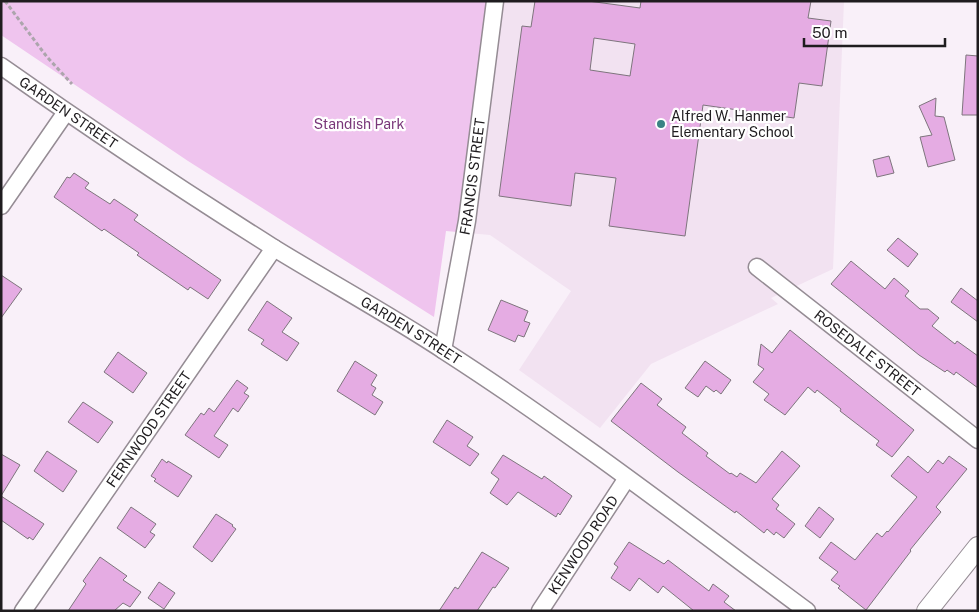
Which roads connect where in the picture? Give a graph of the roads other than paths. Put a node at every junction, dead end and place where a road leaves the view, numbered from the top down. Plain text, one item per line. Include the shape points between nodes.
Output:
1 (495, 1) edge
2 (1, 66) edge
3 (66, 112) junction
4 (1, 206) edge
5 (274, 248) junction
6 (757, 267) dead end
7 (443, 350) junction
8 (978, 440) edge
9 (627, 478) junction
10 (978, 547) edge
11 (24, 611) edge
12 (540, 611) edge
13 (807, 611) edge
14 (927, 611) edge

1 - 7 street, FRANCIS STREET via 467,221
2 - 3 street, GARDEN STREET
3 - 4 street
3 - 5 street, GARDEN STREET
5 - 7 street, GARDEN STREET
5 - 11 street, FERNWOOD STREET
6 - 8 street, ROSEDALE STREET
7 - 9 street, GARDEN STREET
9 - 12 street, KENWOOD ROAD
9 - 13 street, GARDEN STREET
10 - 14 street

